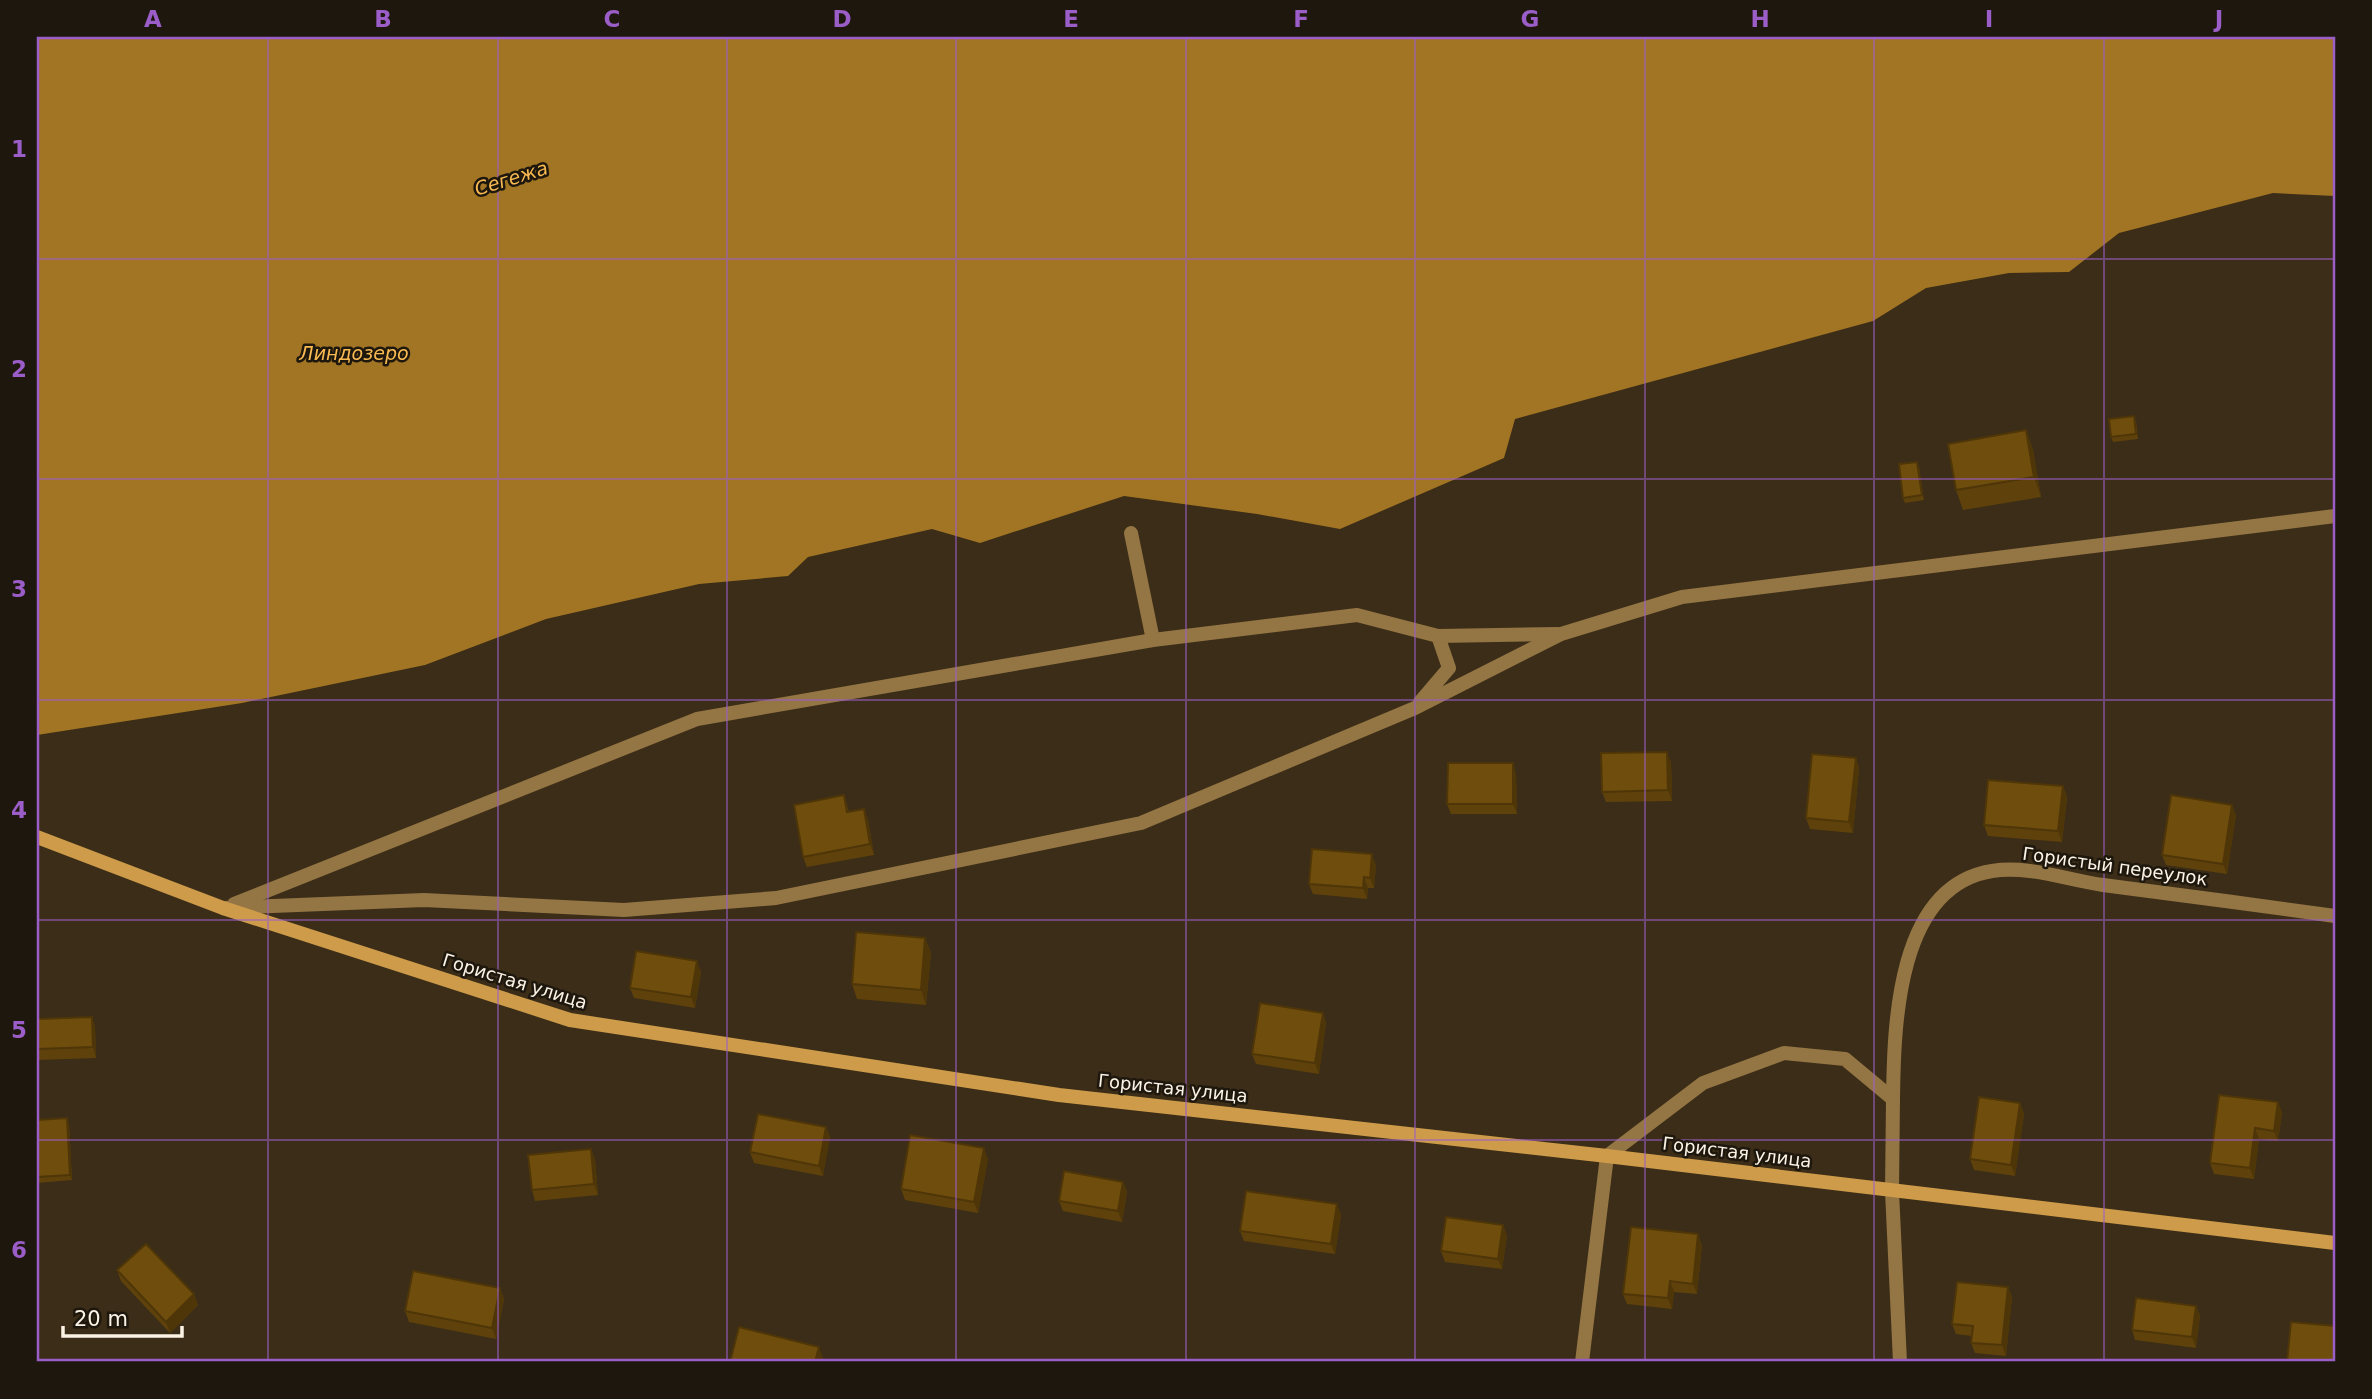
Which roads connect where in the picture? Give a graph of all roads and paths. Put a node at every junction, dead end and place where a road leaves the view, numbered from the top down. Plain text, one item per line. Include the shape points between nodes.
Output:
1 (2335, 516) edge
2 (1131, 533) dead end
3 (1561, 634) junction
4 (1438, 636) junction
5 (1153, 640) junction
6 (1415, 708) junction
7 (37, 836) edge
8 (223, 908) junction
9 (2335, 916) edge
10 (1893, 1099) junction
11 (1607, 1156) junction
12 (1892, 1191) junction
13 (2335, 1243) edge
14 (1582, 1362) edge
15 (1900, 1362) edge

1 - 3 street via 1682,597
2 - 5 street
3 - 4 street
3 - 6 street
4 - 5 street via 1357,615
4 - 6 street via 1449,668
5 - 8 street via 697,719
6 - 8 street via 1141,823 776,898 624,910 424,900
7 - 8 street, Гористая улица
8 - 11 street, Гористая улица via 570,1020 1059,1095
9 - 10 street, Гористый переулок via 2087,883 2030,871 1993,870 1958,881 1930,906 1913,944 1894,1026
10 - 11 street via 1845,1059 1784,1053 1703,1083
10 - 12 street, Гористый переулок
11 - 12 street, Гористая улица
11 - 14 street
12 - 13 street, Гористая улица
12 - 15 street, Гористый переулок

